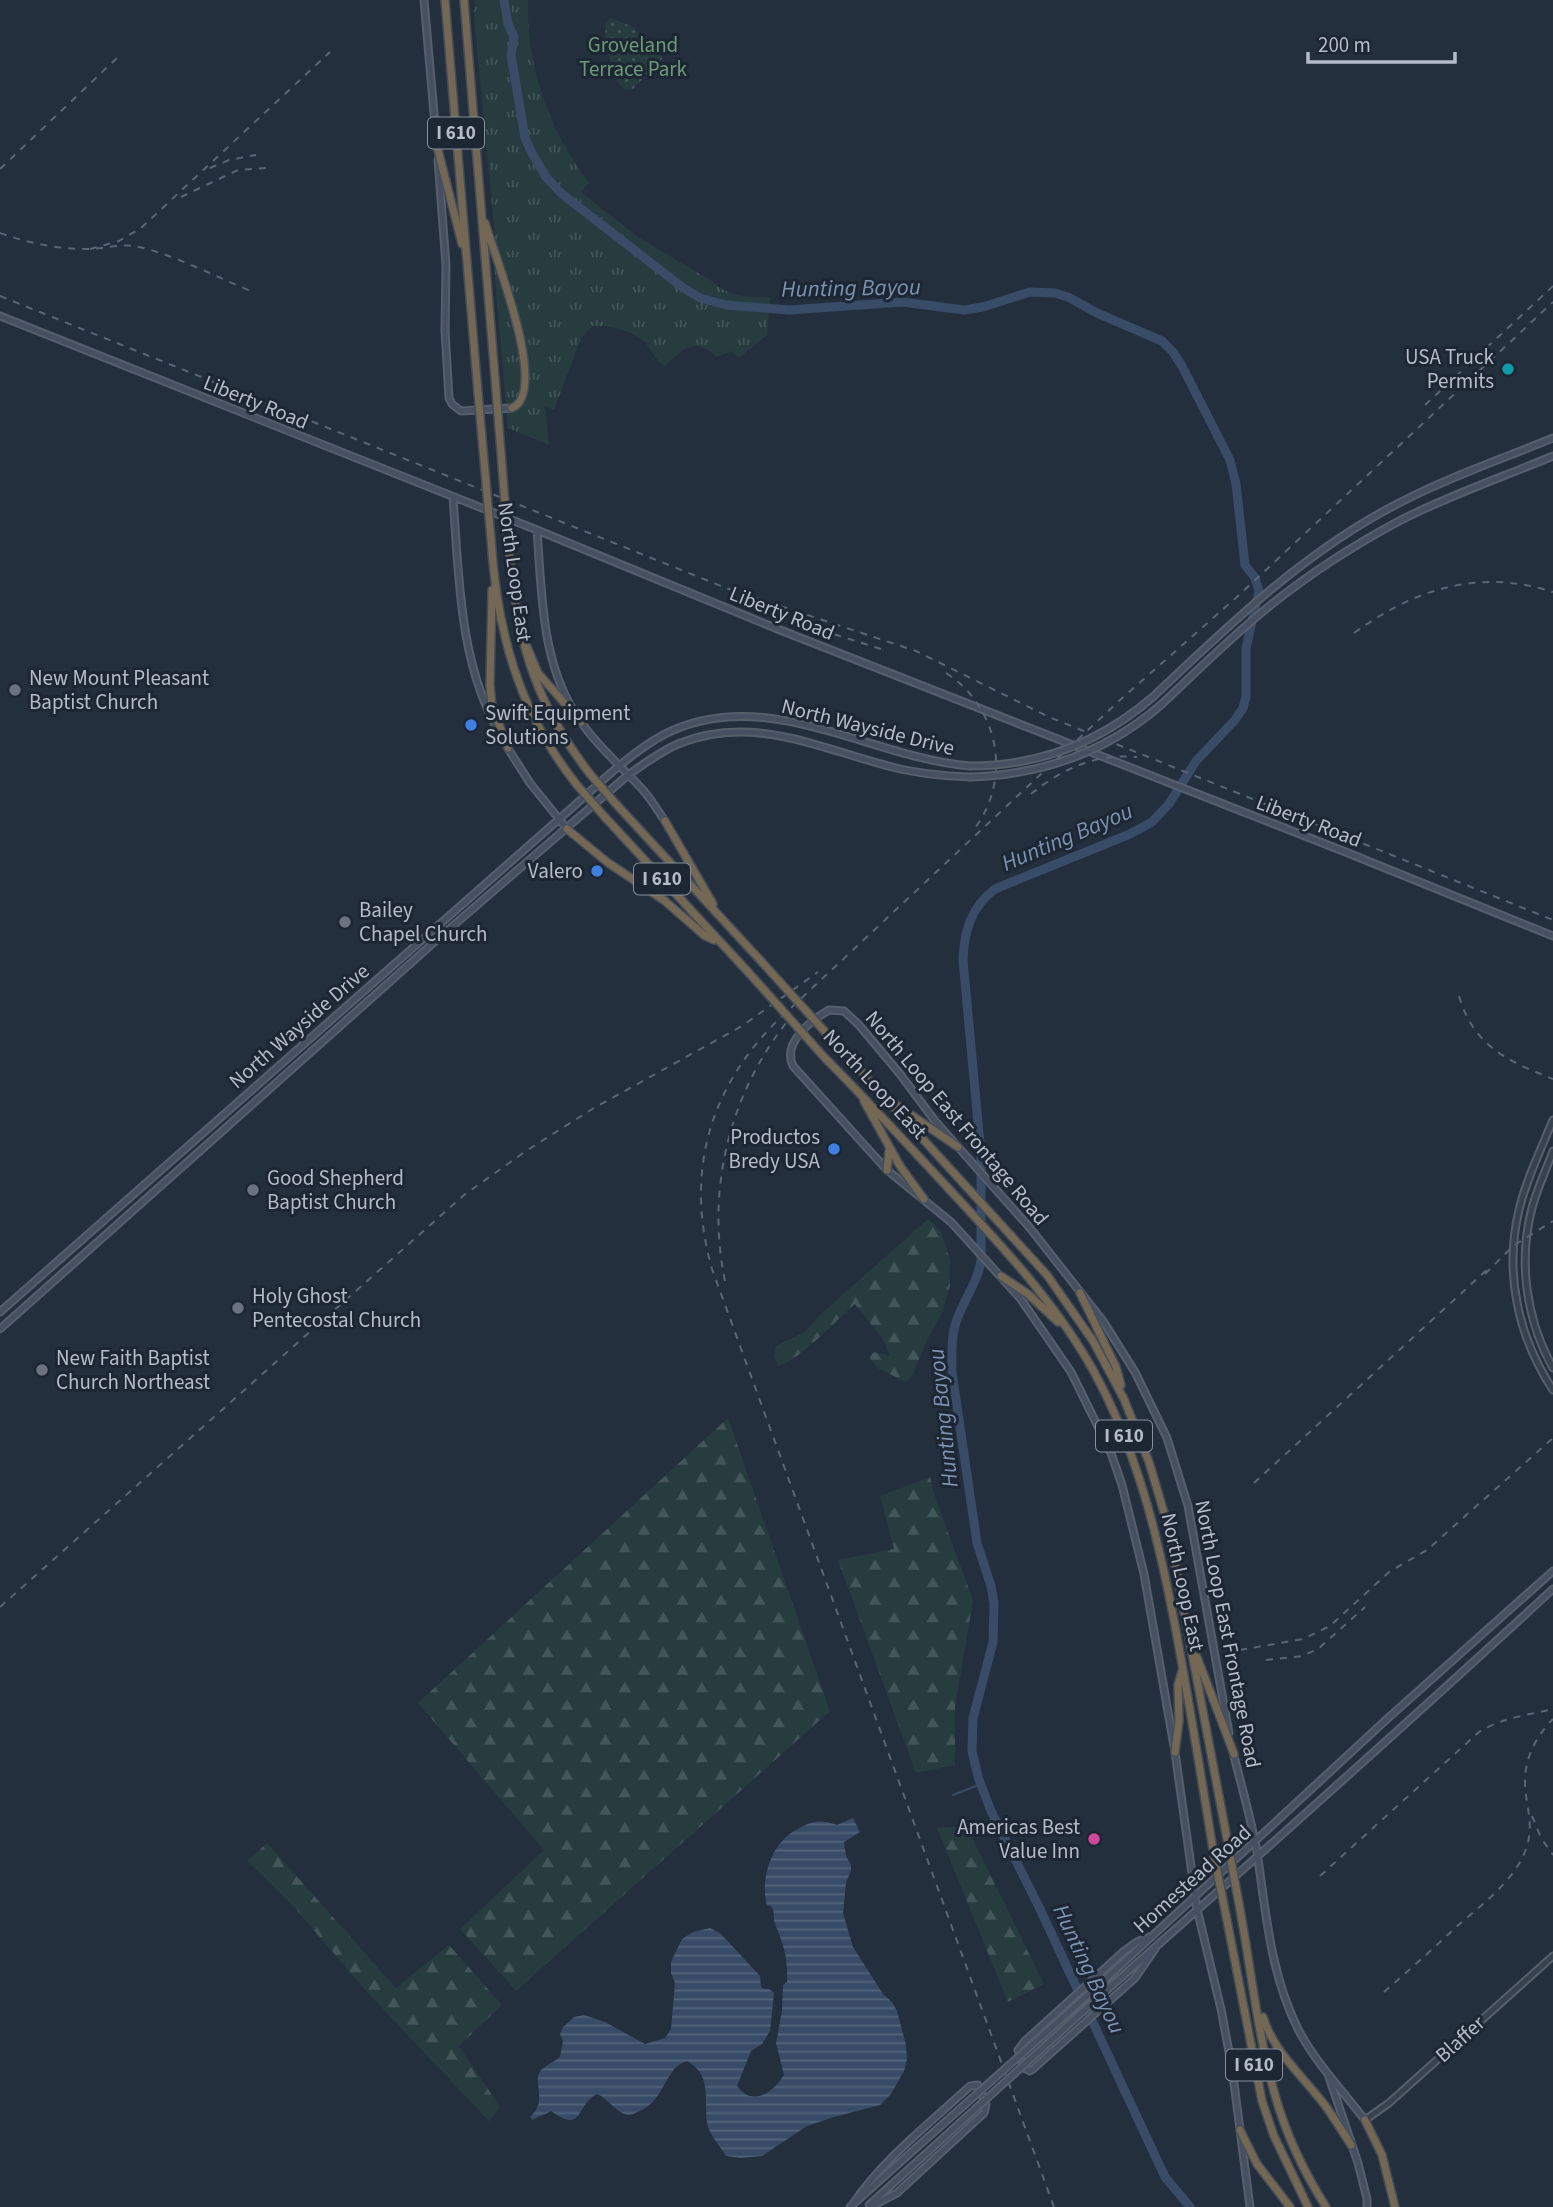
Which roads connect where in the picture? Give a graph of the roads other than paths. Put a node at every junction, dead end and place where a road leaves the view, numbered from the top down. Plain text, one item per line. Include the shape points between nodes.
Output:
1 (424, 0) edge
2 (445, 0) edge
3 (466, 0) edge
4 (437, 146) junction
5 (481, 209) junction
6 (467, 266) junction
7 (0, 316) edge
8 (512, 408) joint
9 (1553, 438) edge
10 (1519, 452) junction
11 (1553, 456) edge
12 (1525, 468) junction
13 (453, 497) junction
14 (537, 530) junction
15 (493, 572) junction
16 (518, 623) junction
17 (581, 723) junction
18 (508, 748) junction
19 (621, 766) junction
20 (628, 775) junction
21 (559, 819) junction
22 (665, 821) joint
23 (567, 829) junction
24 (718, 914) junction
25 (1553, 936) edge
26 (720, 943) junction
27 (859, 1092) junction
28 (884, 1096) junction
29 (1553, 1120) edge
30 (886, 1143) junction
31 (958, 1147) junction
32 (1553, 1151) edge
33 (887, 1170) junction
34 (924, 1199) junction
35 (1001, 1276) junction
36 (1080, 1293) junction
37 (1528, 1299) junction
38 (1517, 1301) junction
39 (0, 1312) edge
40 (0, 1329) edge
41 (1069, 1333) junction
42 (1553, 1367) edge
43 (1553, 1390) edge
44 (1124, 1399) junction
45 (1553, 1571) edge
46 (1553, 1588) edge
47 (1512, 1609) junction
48 (1520, 1619) junction
49 (1190, 1640) junction
50 (1465, 1650) junction
51 (1476, 1661) junction
52 (1183, 1667) junction
53 (1387, 1719) junction
54 (1398, 1730) junction
55 (1175, 1752) junction
56 (1234, 1754) junction
57 (1335, 1769) junction
58 (1344, 1780) junction
59 (1255, 1843) junction
60 (1257, 1856) junction
61 (1195, 1896) junction
62 (1197, 1909) junction
63 (1152, 1936) junction
64 (1158, 1944) junction
65 (1553, 1956) edge
66 (1255, 1990) junction
67 (1328, 2074) junction
68 (1365, 2120) junction
69 (1240, 2130) junction
70 (1351, 2145) junction
71 (851, 2206) edge
72 (868, 2207) edge
73 (1250, 2207) edge
74 (1290, 2207) edge
75 (1308, 2207) edge
76 (1326, 2207) edge
77 (1367, 2207) edge
78 (1395, 2207) edge

1 - 4 main road
2 - 6 highway, North Loop East / I 610
3 - 5 highway, North Loop East / I 610
4 - 6 highway
4 - 8 main road via 449,398 461,411
5 - 8 highway via 523,351 525,393
5 - 16 highway, North Loop East / I 610, bridge
6 - 15 highway, North Loop East / I 610, bridge
7 - 13 main road, Liberty Road
9 - 10 main road, North Wayside Drive
10 - 12 main road
10 - 19 main road, North Wayside Drive, bridge via 1401,502 1330,545 1274,585 1116,726 1072,748 1019,763 970,766 931,761 809,726 751,717 701,723 665,734
11 - 12 main road, North Wayside Drive
12 - 20 main road, North Wayside Drive, bridge via 1403,519 1323,567 1270,605 1125,733 1082,755 1030,771 970,777 919,773 767,732 743,731 712,733 677,744
13 - 14 main road, Liberty Road
13 - 18 main road via 468,648 484,700
14 - 17 main road via 551,656
14 - 25 main road, Liberty Road
15 - 18 highway via 490,685 492,706
15 - 26 highway, North Loop East / I 610, bridge via 501,627 518,682 549,746 603,816
16 - 17 highway via 538,673
16 - 24 highway, North Loop East / I 610, bridge via 541,697 563,737 615,804
17 - 19 main road
18 - 21 main road
19 - 20 main road
19 - 21 main road, North Wayside Drive
20 - 22 main road
20 - 23 main road, North Wayside Drive
21 - 23 main road
21 - 39 main road, North Wayside Drive
22 - 24 highway
23 - 26 highway
23 - 40 main road, North Wayside Drive
24 - 28 highway, North Loop East / I 610, bridge
26 - 27 highway, North Loop East / I 610, bridge
27 - 30 highway
27 - 41 highway, North Loop East / I 610 via 995,1238 1042,1292
28 - 31 highway
28 - 44 highway, North Loop East / I 610 via 1047,1275 1093,1341
29 - 38 street via 1517,1219 1513,1258
30 - 33 highway via 890,1154
30 - 34 highway
31 - 33 main road, North Loop East Frontage Road via 859,1024 844,1011 829,1010 795,1040 790,1061
31 - 36 main road, North Loop East Frontage Road
32 - 37 street via 1527,1233
33 - 34 main road, North Loop East Frontage Road
34 - 35 main road, North Loop East Frontage Road
35 - 41 highway via 1034,1299
35 - 55 main road, North Loop East Frontage Road via 1054,1345 1111,1454 1144,1574
36 - 44 highway via 1116,1367
36 - 56 main road, North Loop East Frontage Road via 1135,1372 1179,1472
37 - 38 street
37 - 42 street
38 - 43 street via 1533,1356
41 - 52 highway, North Loop East / I 610 via 1107,1399 1146,1498
44 - 49 highway, North Loop East / I 610 via 1168,1526
45 - 47 main road, Homestead Road
46 - 48 main road, Homestead Road
47 - 48 main road
47 - 50 main road, Homestead Road
48 - 51 main road, Homestead Road
49 - 56 highway
49 - 66 highway, North Loop East / I 610, bridge
50 - 51 main road
50 - 53 main road, Homestead Road
51 - 54 main road, Homestead Road
52 - 55 highway
52 - 75 highway, North Loop East / I 610, bridge via 1262,2101
53 - 54 main road
53 - 57 main road, Homestead Road
54 - 58 main road, Homestead Road
55 - 61 main road, North Loop East Frontage Road
56 - 59 main road, North Loop East Frontage Road
57 - 58 main road
57 - 59 main road, Homestead Road
58 - 60 main road, Homestead Road
59 - 60 main road, North Loop East Frontage Road
59 - 61 main road, Homestead Road
60 - 62 main road, Homestead Road
60 - 67 main road, North Loop East Frontage Road via 1283,1994 1299,2031
61 - 62 main road, North Loop East Frontage Road
61 - 63 main road, Homestead Road
62 - 64 main road, Homestead Road
62 - 69 main road, North Loop East Frontage Road via 1221,2009
63 - 64 main road via 1131,1945 1020,2045 1018,2054 1024,2068 1033,2069 1142,1971
63 - 71 main road, Homestead Road, bridge
64 - 72 main road, Homestead Road, bridge
65 - 68 street, Blaffer
66 - 70 highway via 1277,2047
66 - 76 highway, North Loop East / I 610 via 1275,2096 1300,2162
67 - 68 main road, North Loop East Frontage Road
67 - 70 main road
68 - 78 highway via 1382,2155
69 - 73 main road, North Loop East Frontage Road
69 - 74 highway via 1257,2164
70 - 77 main road
71 - 72 main road via 913,2138 970,2086 978,2085 986,2105 984,2113 897,2193

